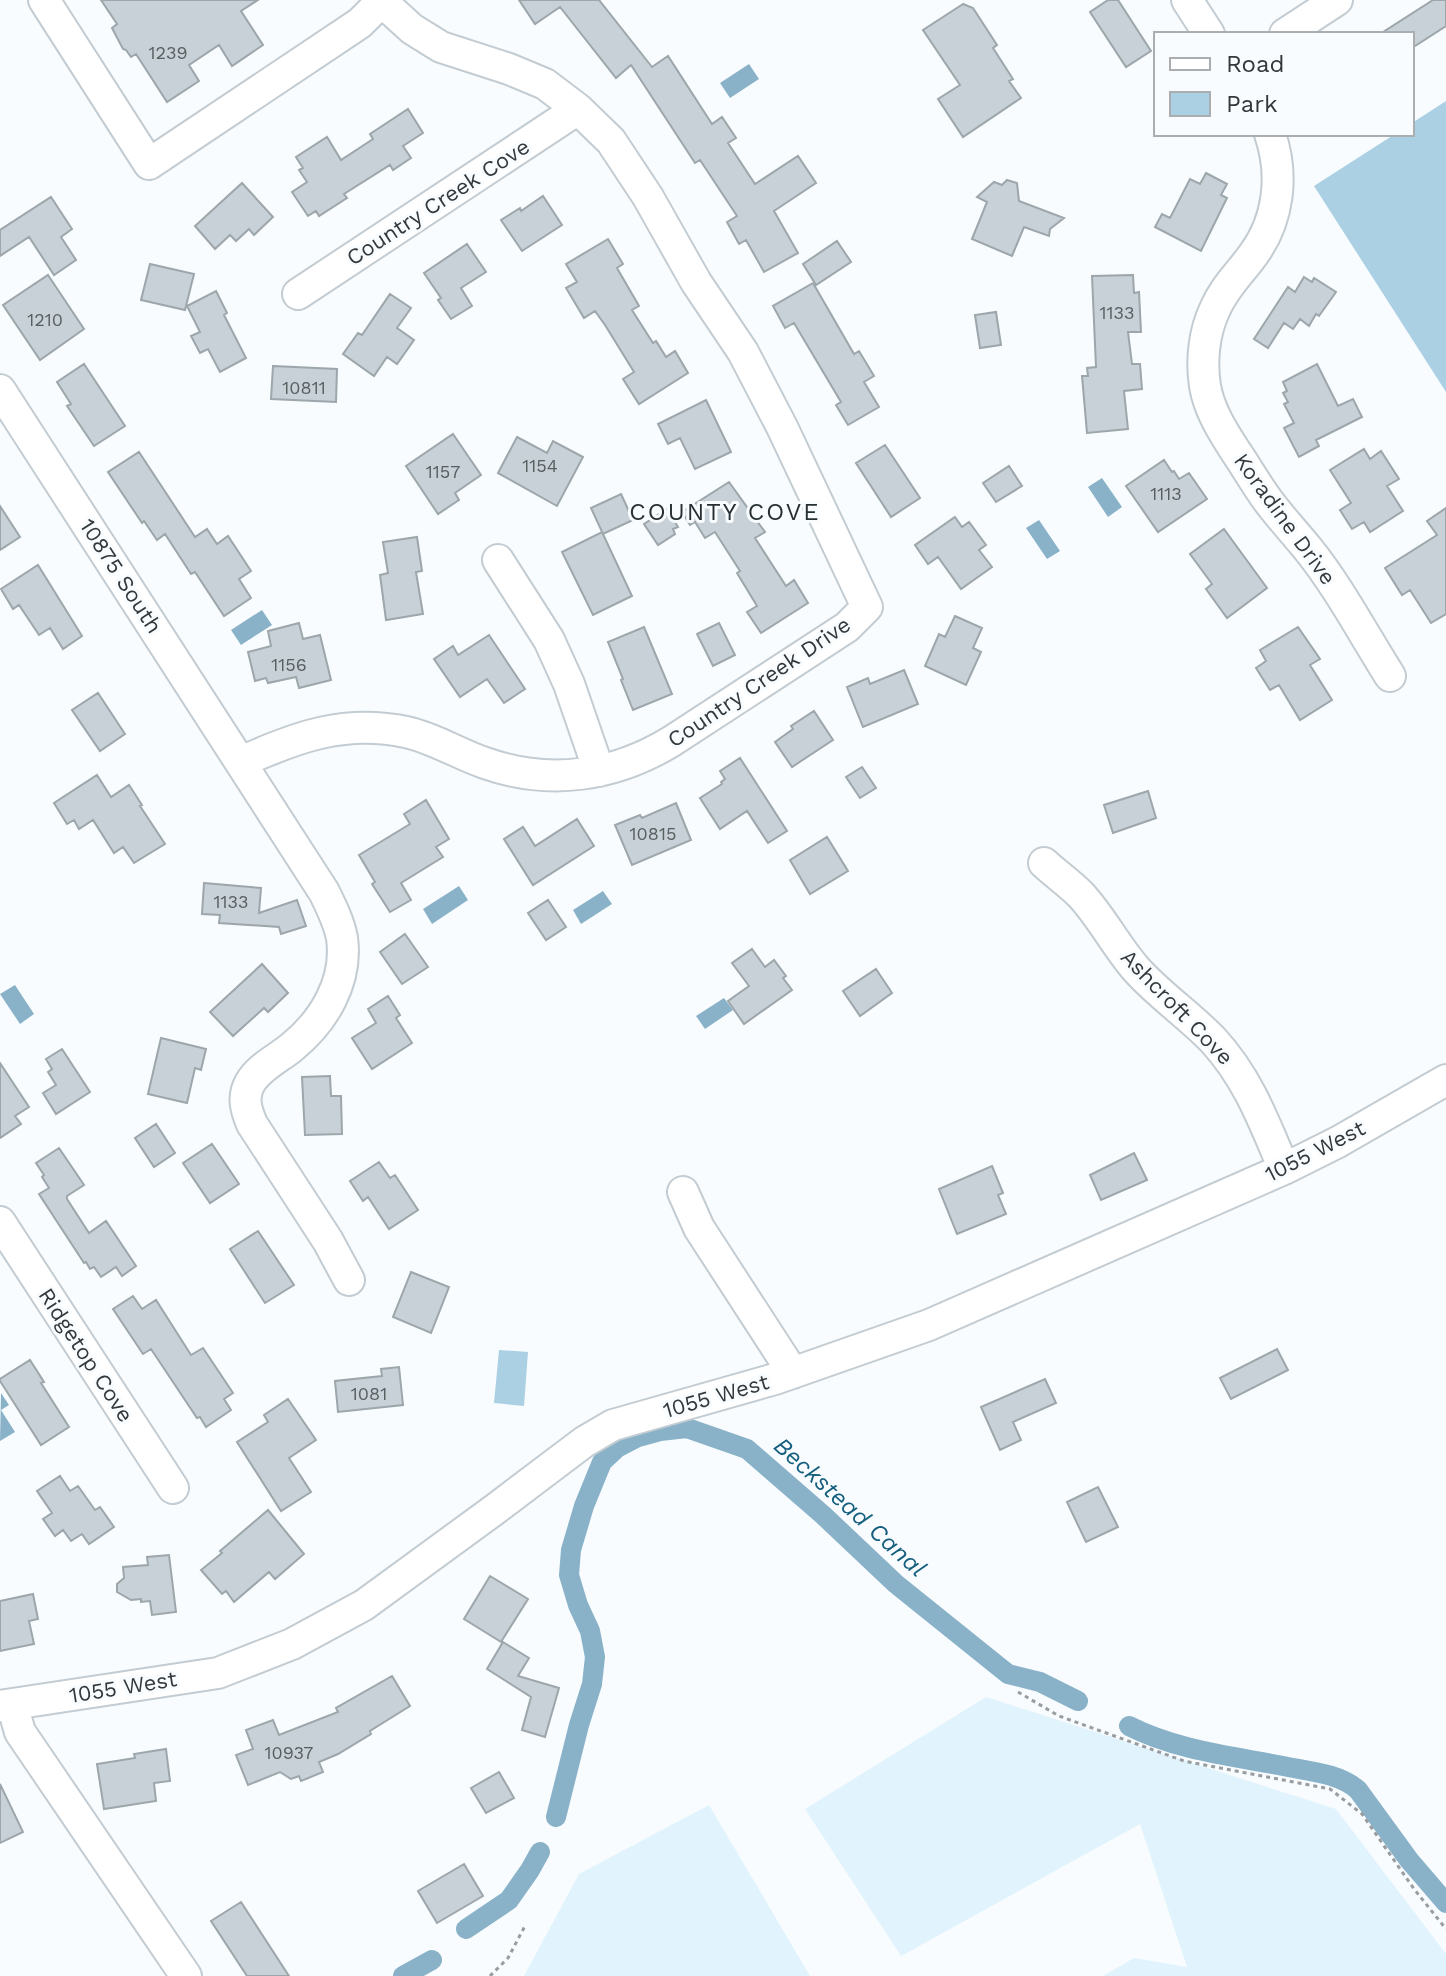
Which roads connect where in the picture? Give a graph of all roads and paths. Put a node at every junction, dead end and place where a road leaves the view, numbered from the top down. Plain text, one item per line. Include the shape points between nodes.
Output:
1 (44, 0) edge
2 (1187, 0) edge
3 (1337, 0) edge
4 (381, 1) edge
5 (1208, 32) edge
6 (1288, 32) edge
7 (578, 109) junction
8 (1271, 136) edge
9 (298, 294) dead end
10 (0, 390) edge
11 (498, 560) dead end
12 (1390, 676) dead end
13 (241, 762) junction
14 (599, 771) junction
15 (1044, 863) dead end
16 (1446, 1080) edge
17 (1284, 1169) junction
18 (683, 1192) dead end
19 (0, 1222) edge
20 (349, 1280) dead end
21 (793, 1373) junction
22 (173, 1488) dead end
23 (1018, 1692) dead end
24 (6, 1705) edge
25 (526, 1924) dead end
26 (1446, 1929) edge
27 (186, 1976) edge
28 (490, 1976) edge

1 - 4 street via 149,164 360,23
2 - 5 street
3 - 6 street
4 - 7 street, Country Creek Drive via 441,47 545,84
7 - 9 street, Country Creek Cove
7 - 14 street, Country Creek Drive via 630,167 743,352 867,607 847,627 649,755
8 - 12 street, Koradine Drive via 1277,158 1276,205 1261,242 1215,308 1206,332 1205,386 1225,435 1267,501 1309,549
10 - 13 street, 10875 South
11 - 14 street via 559,662
13 - 14 street, Country Creek Drive via 288,741 349,728 406,732 508,770 567,775
13 - 20 street, 10875 South via 324,892 342,939 336,988 326,1010 312,1029 255,1076 245,1104 252,1124
15 - 17 street, Ashcroft Cove via 1080,895 1140,973 1237,1069
16 - 17 street, 1055 West
17 - 21 street, 1055 West via 929,1325
18 - 21 street via 699,1228
19 - 22 street, Ridgetop Cove
21 - 24 street, 1055 West via 613,1425 364,1605 292,1644 218,1673
23 - 26 path via 1059,1716 1184,1761 1330,1789 1362,1814
24 - 27 street
25 - 28 path via 508,1958

